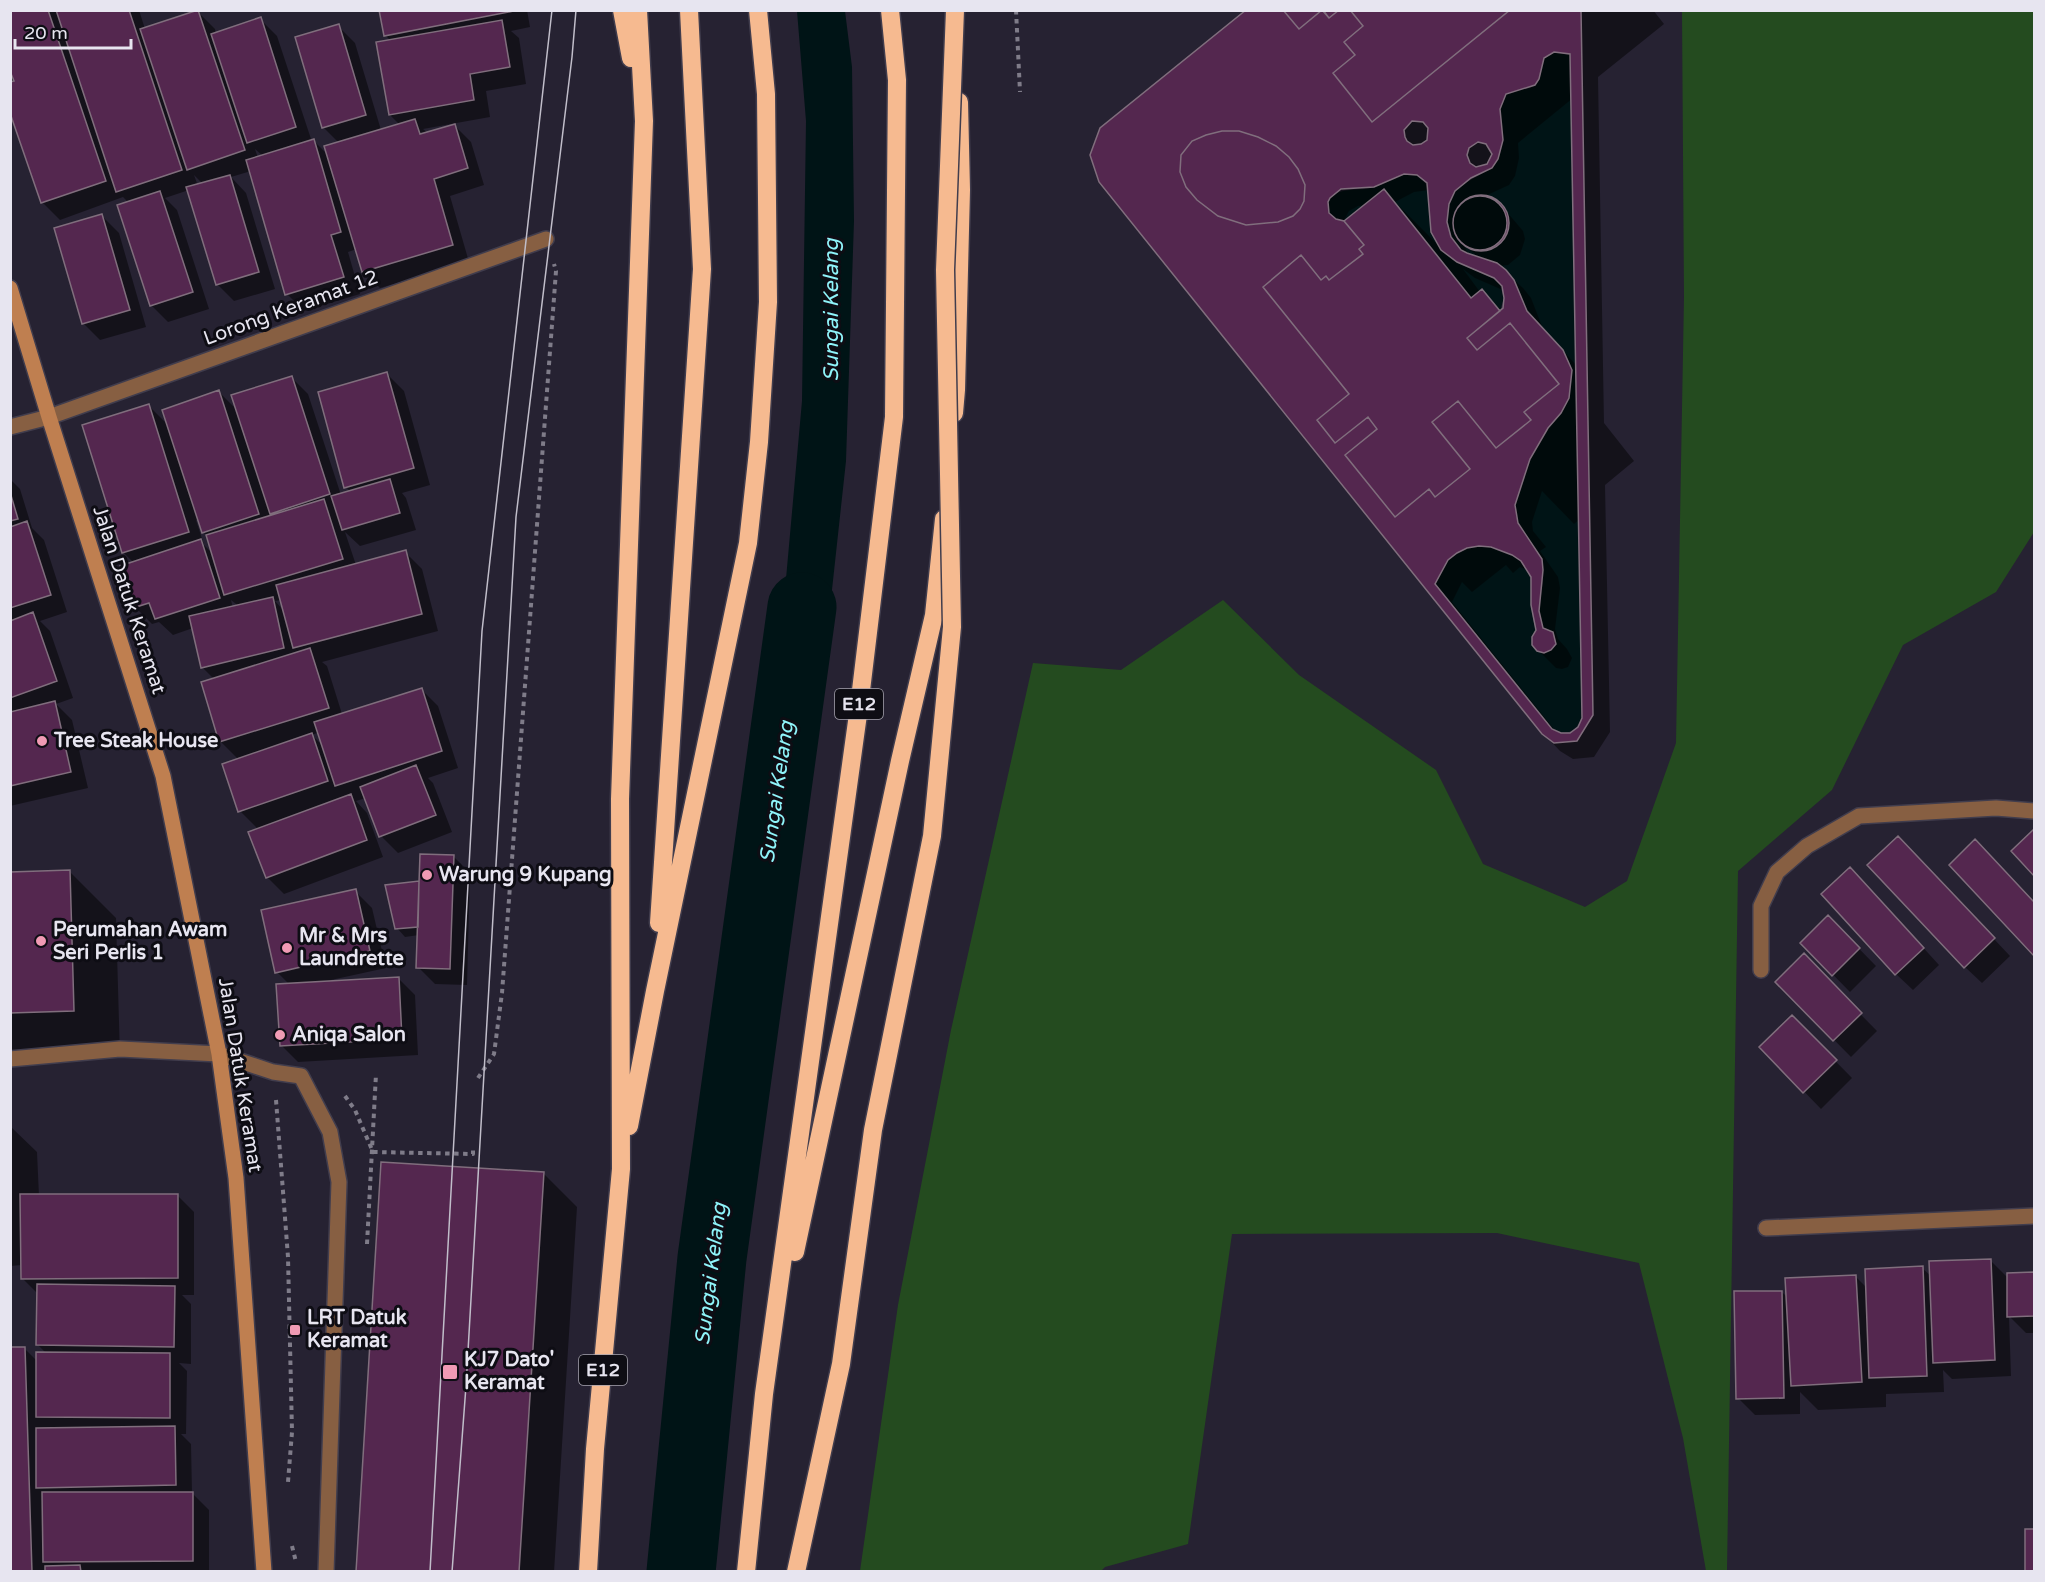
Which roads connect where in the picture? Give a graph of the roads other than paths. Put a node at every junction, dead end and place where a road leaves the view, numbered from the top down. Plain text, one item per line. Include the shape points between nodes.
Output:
1 (622, 10) edge
2 (638, 10) edge
3 (689, 10) edge
4 (758, 10) edge
5 (890, 10) edge
6 (956, 10) edge
7 (644, 121) junction
8 (546, 239) road end
9 (10, 288) edge
10 (49, 417) junction
11 (10, 427) edge
12 (2034, 811) edge
13 (1761, 970) dead end
14 (655, 991) junction
15 (219, 1054) junction
16 (10, 1059) edge
17 (621, 1169) junction
18 (2034, 1216) edge
19 (1766, 1228) dead end
20 (764, 1394) junction
21 (264, 1572) edge
22 (326, 1572) edge
23 (588, 1572) edge
24 (746, 1572) edge
25 (796, 1572) edge

1 - 7 highway
2 - 7 highway
3 - 14 highway via 702,269
4 - 14 highway, E12 via 766,94 768,302 759,442 748,543
5 - 20 highway, E12 via 897,80 894,417 859,707
6 - 20 highway, bridge via 962,190 956,390 934,615
6 - 25 highway, bridge via 945,270 952,627 932,836 873,1130 841,1364
7 - 17 highway via 620,799
8 - 10 street, Lorong Keramat 12
9 - 10 street, Jalan Datuk Keramat
10 - 11 street, Lorong Keramat 12
10 - 15 street, Jalan Datuk Keramat via 164,776
12 - 13 street via 1996,808 1859,816 1815,841 1777,872 1761,906
14 - 17 highway, E12
15 - 16 street via 120,1049
15 - 21 street, Jalan Datuk Keramat via 236,1178
15 - 22 street via 273,1072 302,1076 330,1132 339,1182
17 - 23 highway, E12 via 595,1449
18 - 19 street
20 - 24 highway, E12

